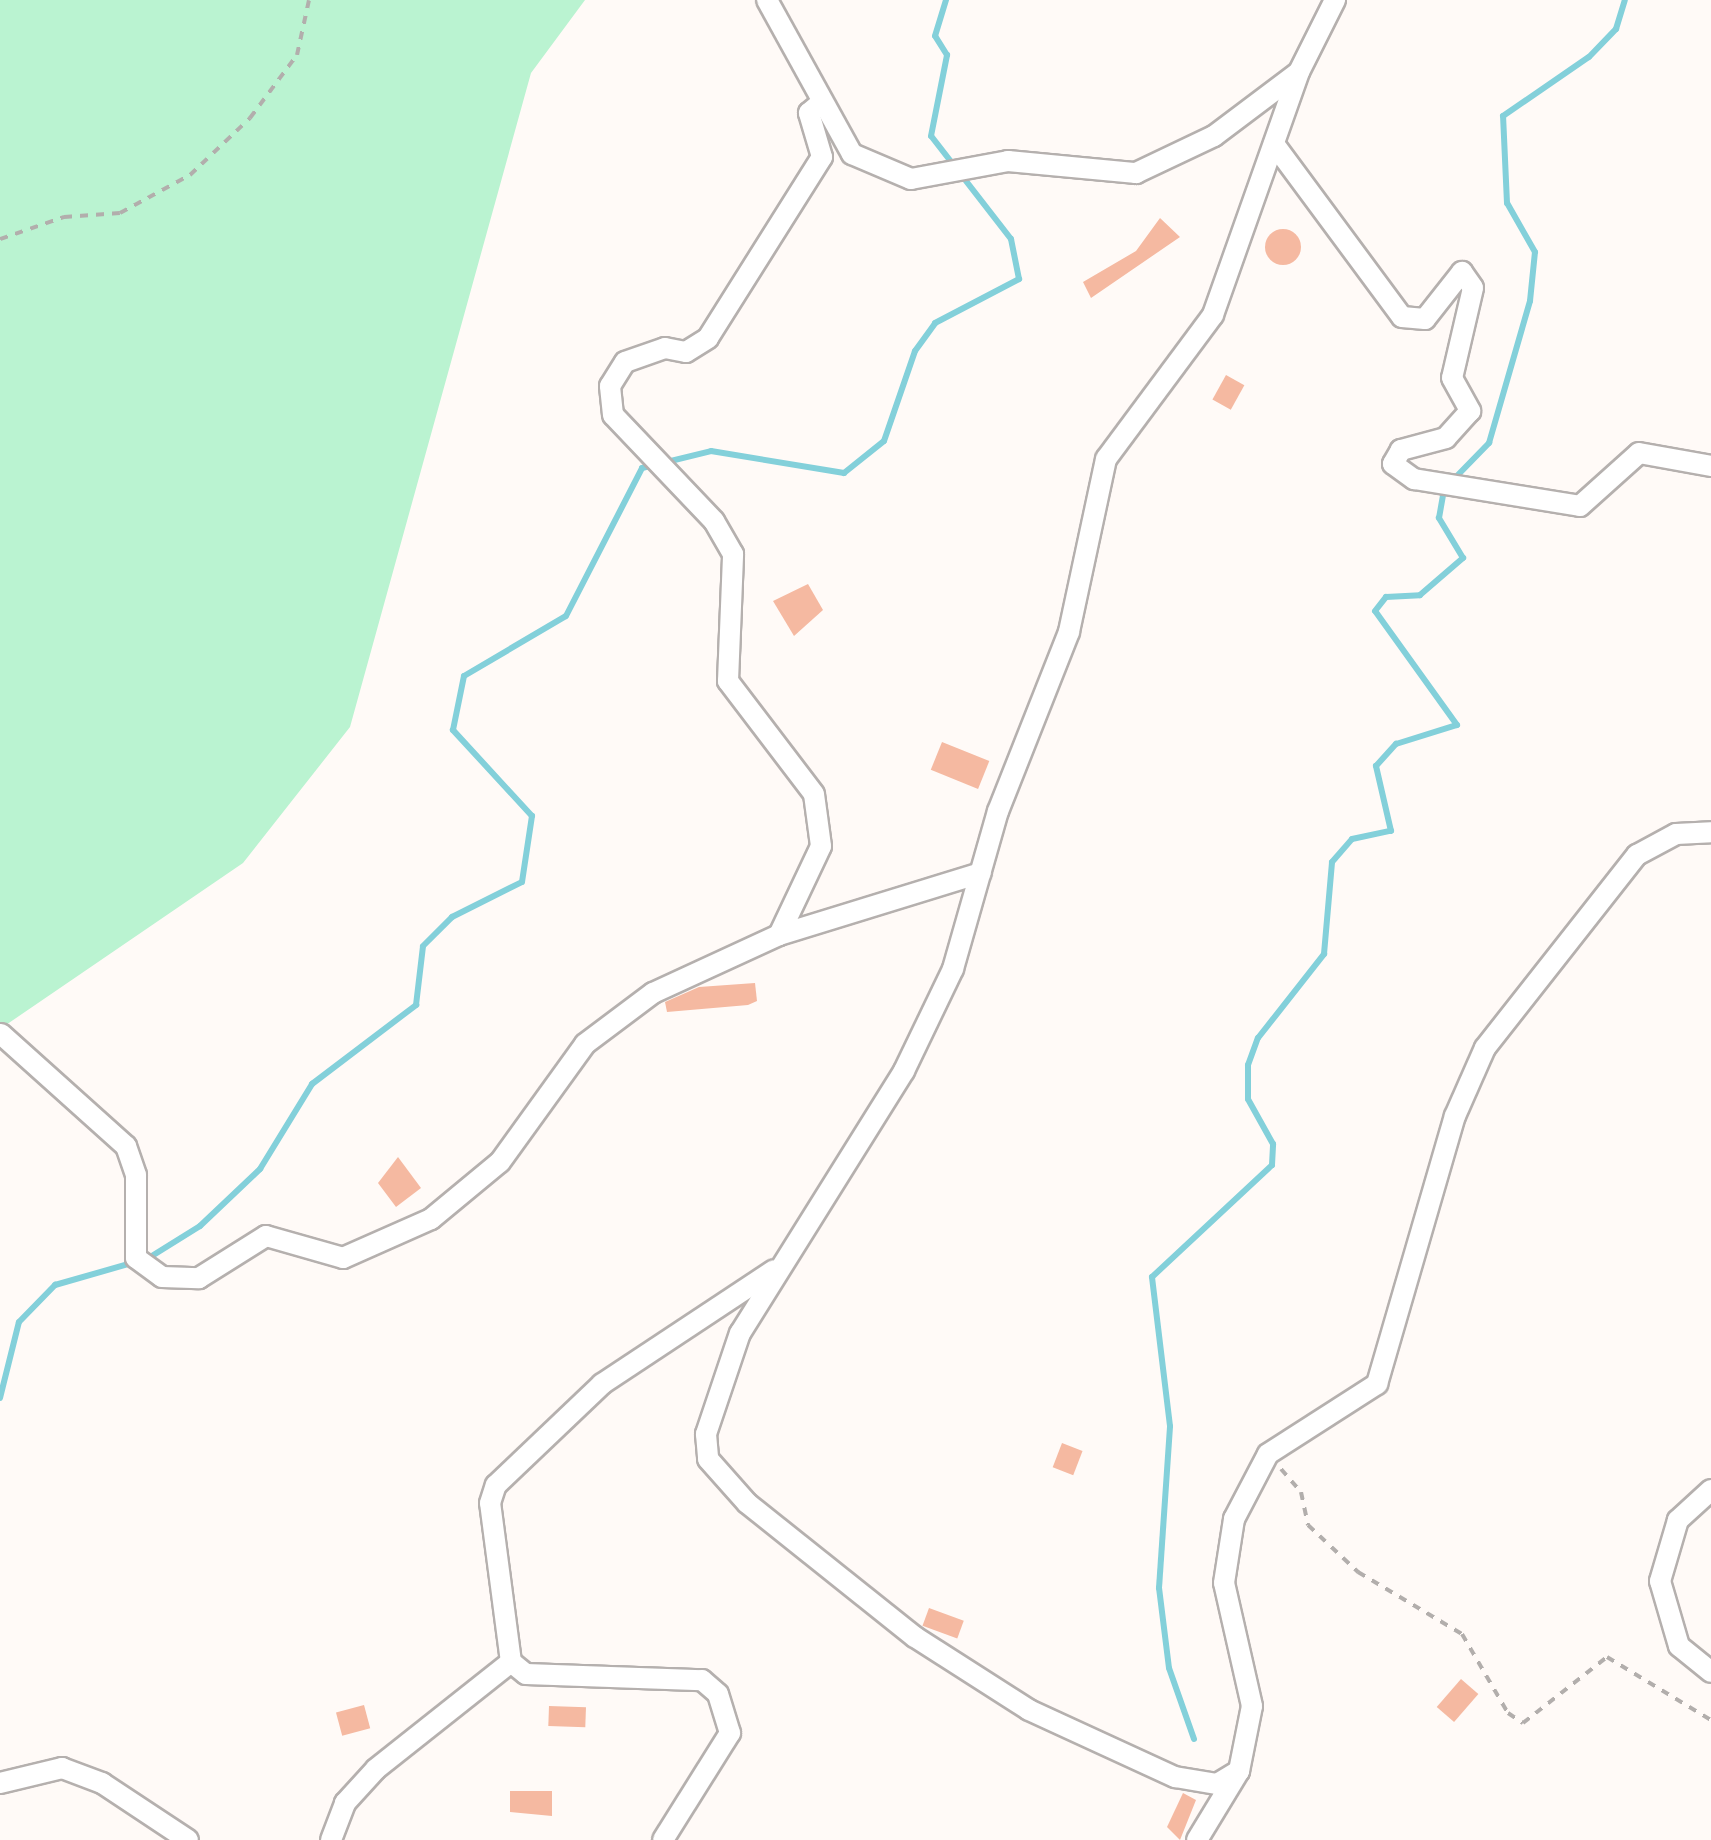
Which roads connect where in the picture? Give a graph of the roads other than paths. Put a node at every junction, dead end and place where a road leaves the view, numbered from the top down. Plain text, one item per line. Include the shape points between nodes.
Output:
1 (767, 0) edge
2 (1335, 0) edge
3 (1299, 72) junction
4 (821, 103) junction
5 (1274, 144) junction
6 (1711, 466) edge
7 (1711, 832) edge
8 (980, 874) junction
9 (779, 935) junction
10 (1, 1034) edge
11 (780, 1266) junction
12 (1711, 1490) edge
13 (511, 1662) junction
14 (1711, 1672) edge
15 (1240, 1770) junction
16 (0, 1783) edge
17 (188, 1840) edge
18 (331, 1840) edge
19 (664, 1840) edge
20 (1197, 1840) edge

1 - 4 street
2 - 3 street
3 - 4 street via 1214,136 1136,173 1008,162 911,179 852,154
3 - 5 street
4 - 9 street via 809,113 822,156 708,338 686,352 664,348 625,362 610,386 613,415 733,554 728,682 814,794 821,846
5 - 6 street via 1402,317 1425,320 1462,272 1473,288 1452,378 1470,411 1446,438 1400,450 1393,464 1414,479 1580,506 1639,453
5 - 8 street via 1213,314 1106,459 1068,632
7 - 15 street via 1676,834 1637,856 1485,1048 1455,1116 1377,1384 1268,1454 1228,1544 1224,1583 1252,1706
8 - 9 street
8 - 11 street via 954,970 904,1071
9 - 10 street via 653,992 586,1044 500,1162 432,1220 343,1258 251,1238 199,1278 162,1277 136,1258 136,1175 126,1146
11 - 13 street via 602,1384 496,1484 490,1503
11 - 15 street via 724,1367 706,1434 708,1459 746,1504 915,1636 1029,1710 1175,1777 1217,1784
12 - 14 street via 1678,1520 1660,1581 1679,1646
13 - 18 street via 376,1769 344,1803
13 - 19 street via 526,1674 702,1680 718,1694 730,1733
15 - 20 street
16 - 17 street via 62,1768 102,1783

